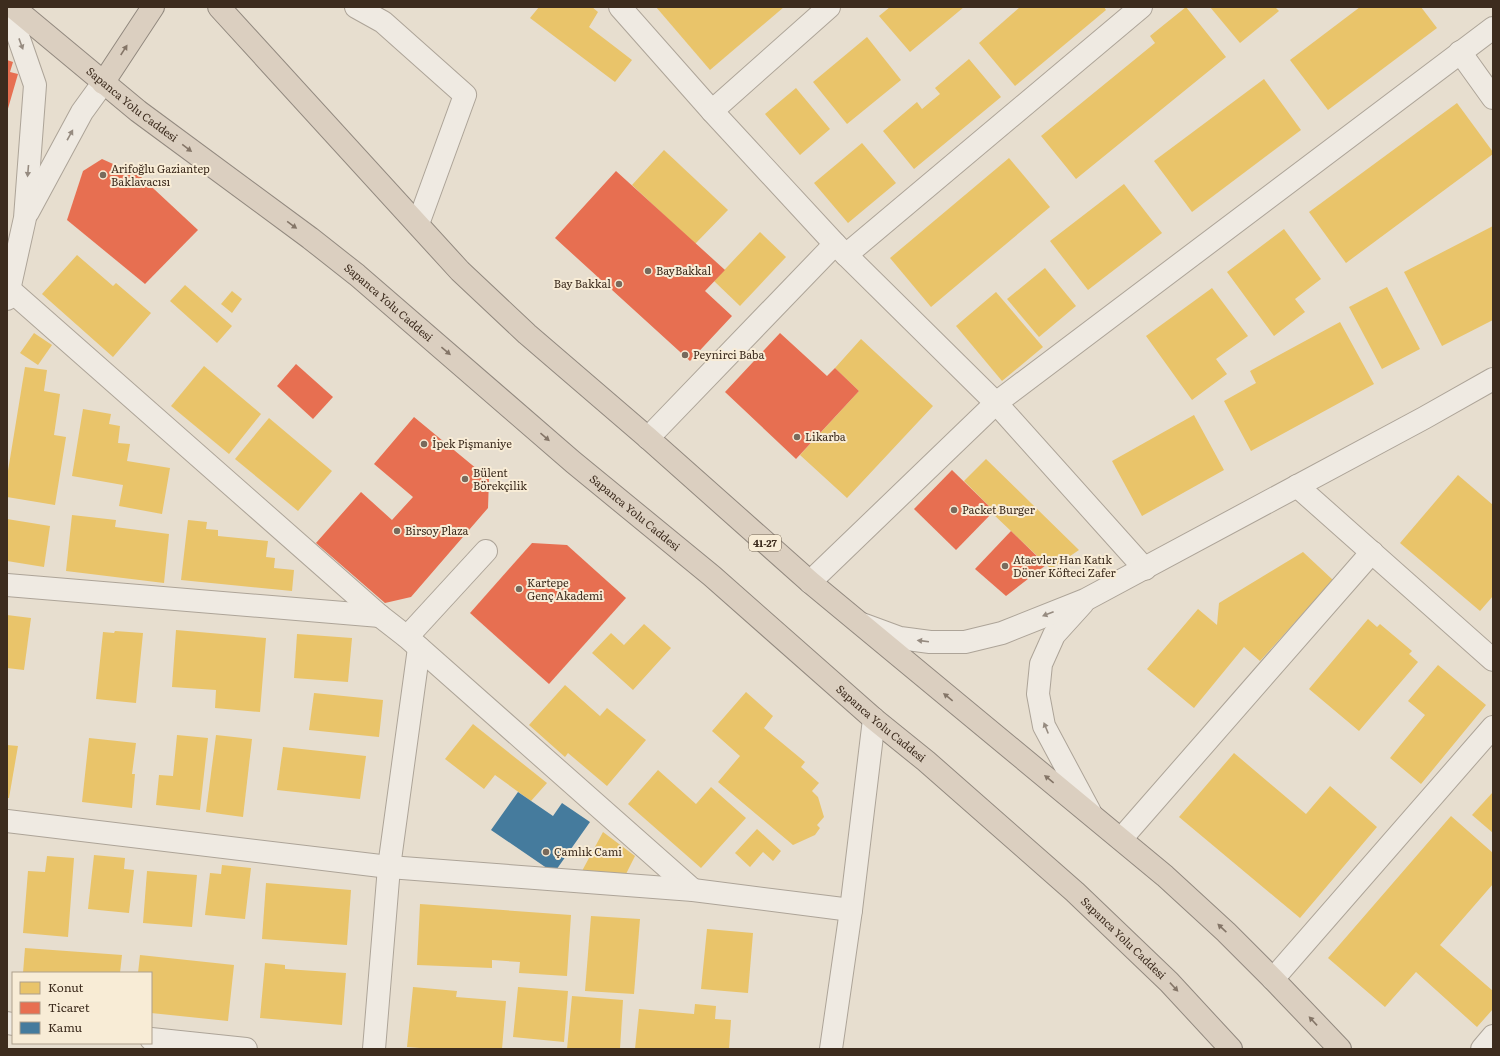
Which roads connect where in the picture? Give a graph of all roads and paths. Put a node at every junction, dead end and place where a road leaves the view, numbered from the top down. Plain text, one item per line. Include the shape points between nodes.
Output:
1 (8, 7) edge
2 (13, 7) edge
3 (152, 7) edge
4 (219, 7) edge
5 (356, 7) edge
6 (620, 7) edge
7 (829, 7) edge
8 (1141, 7) edge
9 (1493, 28) edge
10 (1460, 52) junction
11 (103, 83) junction
12 (1493, 98) edge
13 (712, 111) junction
14 (25, 218) junction
15 (418, 224) junction
16 (840, 249) junction
17 (8, 294) edge
18 (1493, 379) edge
19 (996, 403) junction
20 (648, 438) junction
21 (1297, 486) junction
22 (486, 551) dead end
23 (1372, 552) junction
24 (1145, 569) junction
25 (810, 582) junction
26 (7, 585) edge
27 (1085, 600) junction
28 (380, 616) junction
29 (858, 622) junction
30 (413, 642) junction
31 (1493, 660) edge
32 (874, 719) junction
33 (1493, 727) edge
34 (1090, 812) junction
35 (7, 821) edge
36 (1121, 839) junction
37 (389, 867) junction
38 (693, 890) junction
39 (851, 910) junction
40 (1274, 979) junction
41 (1493, 1036) edge
42 (152, 1039) edge
43 (246, 1049) edge
44 (374, 1049) edge
45 (831, 1049) edge
46 (1231, 1049) edge
47 (1340, 1049) edge
48 (1482, 1049) edge

1 -> 14 street via 35,85
2 - 11 highway, Sapanca Yolu Caddesi
11 -> 3 highway
4 - 15 highway, 41-27
5 - 15 street via 383,22 465,95
6 - 13 street
7 - 13 street
8 - 16 street
9 - 10 street
10 - 12 street
10 - 19 street
14 -> 11 street via 82,112
11 -> 32 highway, Sapanca Yolu Caddesi via 357,275 573,462 712,576
13 - 16 street
14 - 17 street
15 - 20 highway, 41-27 via 460,271 527,334
16 - 19 street
16 - 20 street
17 - 28 street
18 - 21 street
19 - 24 street
19 - 25 street
20 - 25 highway, 41-27
21 - 23 street
21 - 24 street
22 - 30 street
23 - 31 street
23 - 36 street
24 - 27 street
25 - 29 highway, 41-27
26 - 28 street
27 -> 29 street via 1002,633 965,642 930,642 900,638
34 -> 27 street via 1044,726 1038,694 1041,664 1054,635
28 - 30 street
34 -> 29 highway, 41-27
30 - 37 street
30 - 38 street
32 - 39 street
32 -> 46 highway, Sapanca Yolu Caddesi via 926,761 1075,892 1169,982
33 - 40 street
34 - 36 highway, 41-27
35 - 37 street
40 -> 36 highway, 41-27 via 1171,881
37 - 38 street
37 - 44 street
38 - 39 street
39 - 45 street
47 -> 40 highway, 41-27
41 - 48 street
42 - 43 street

